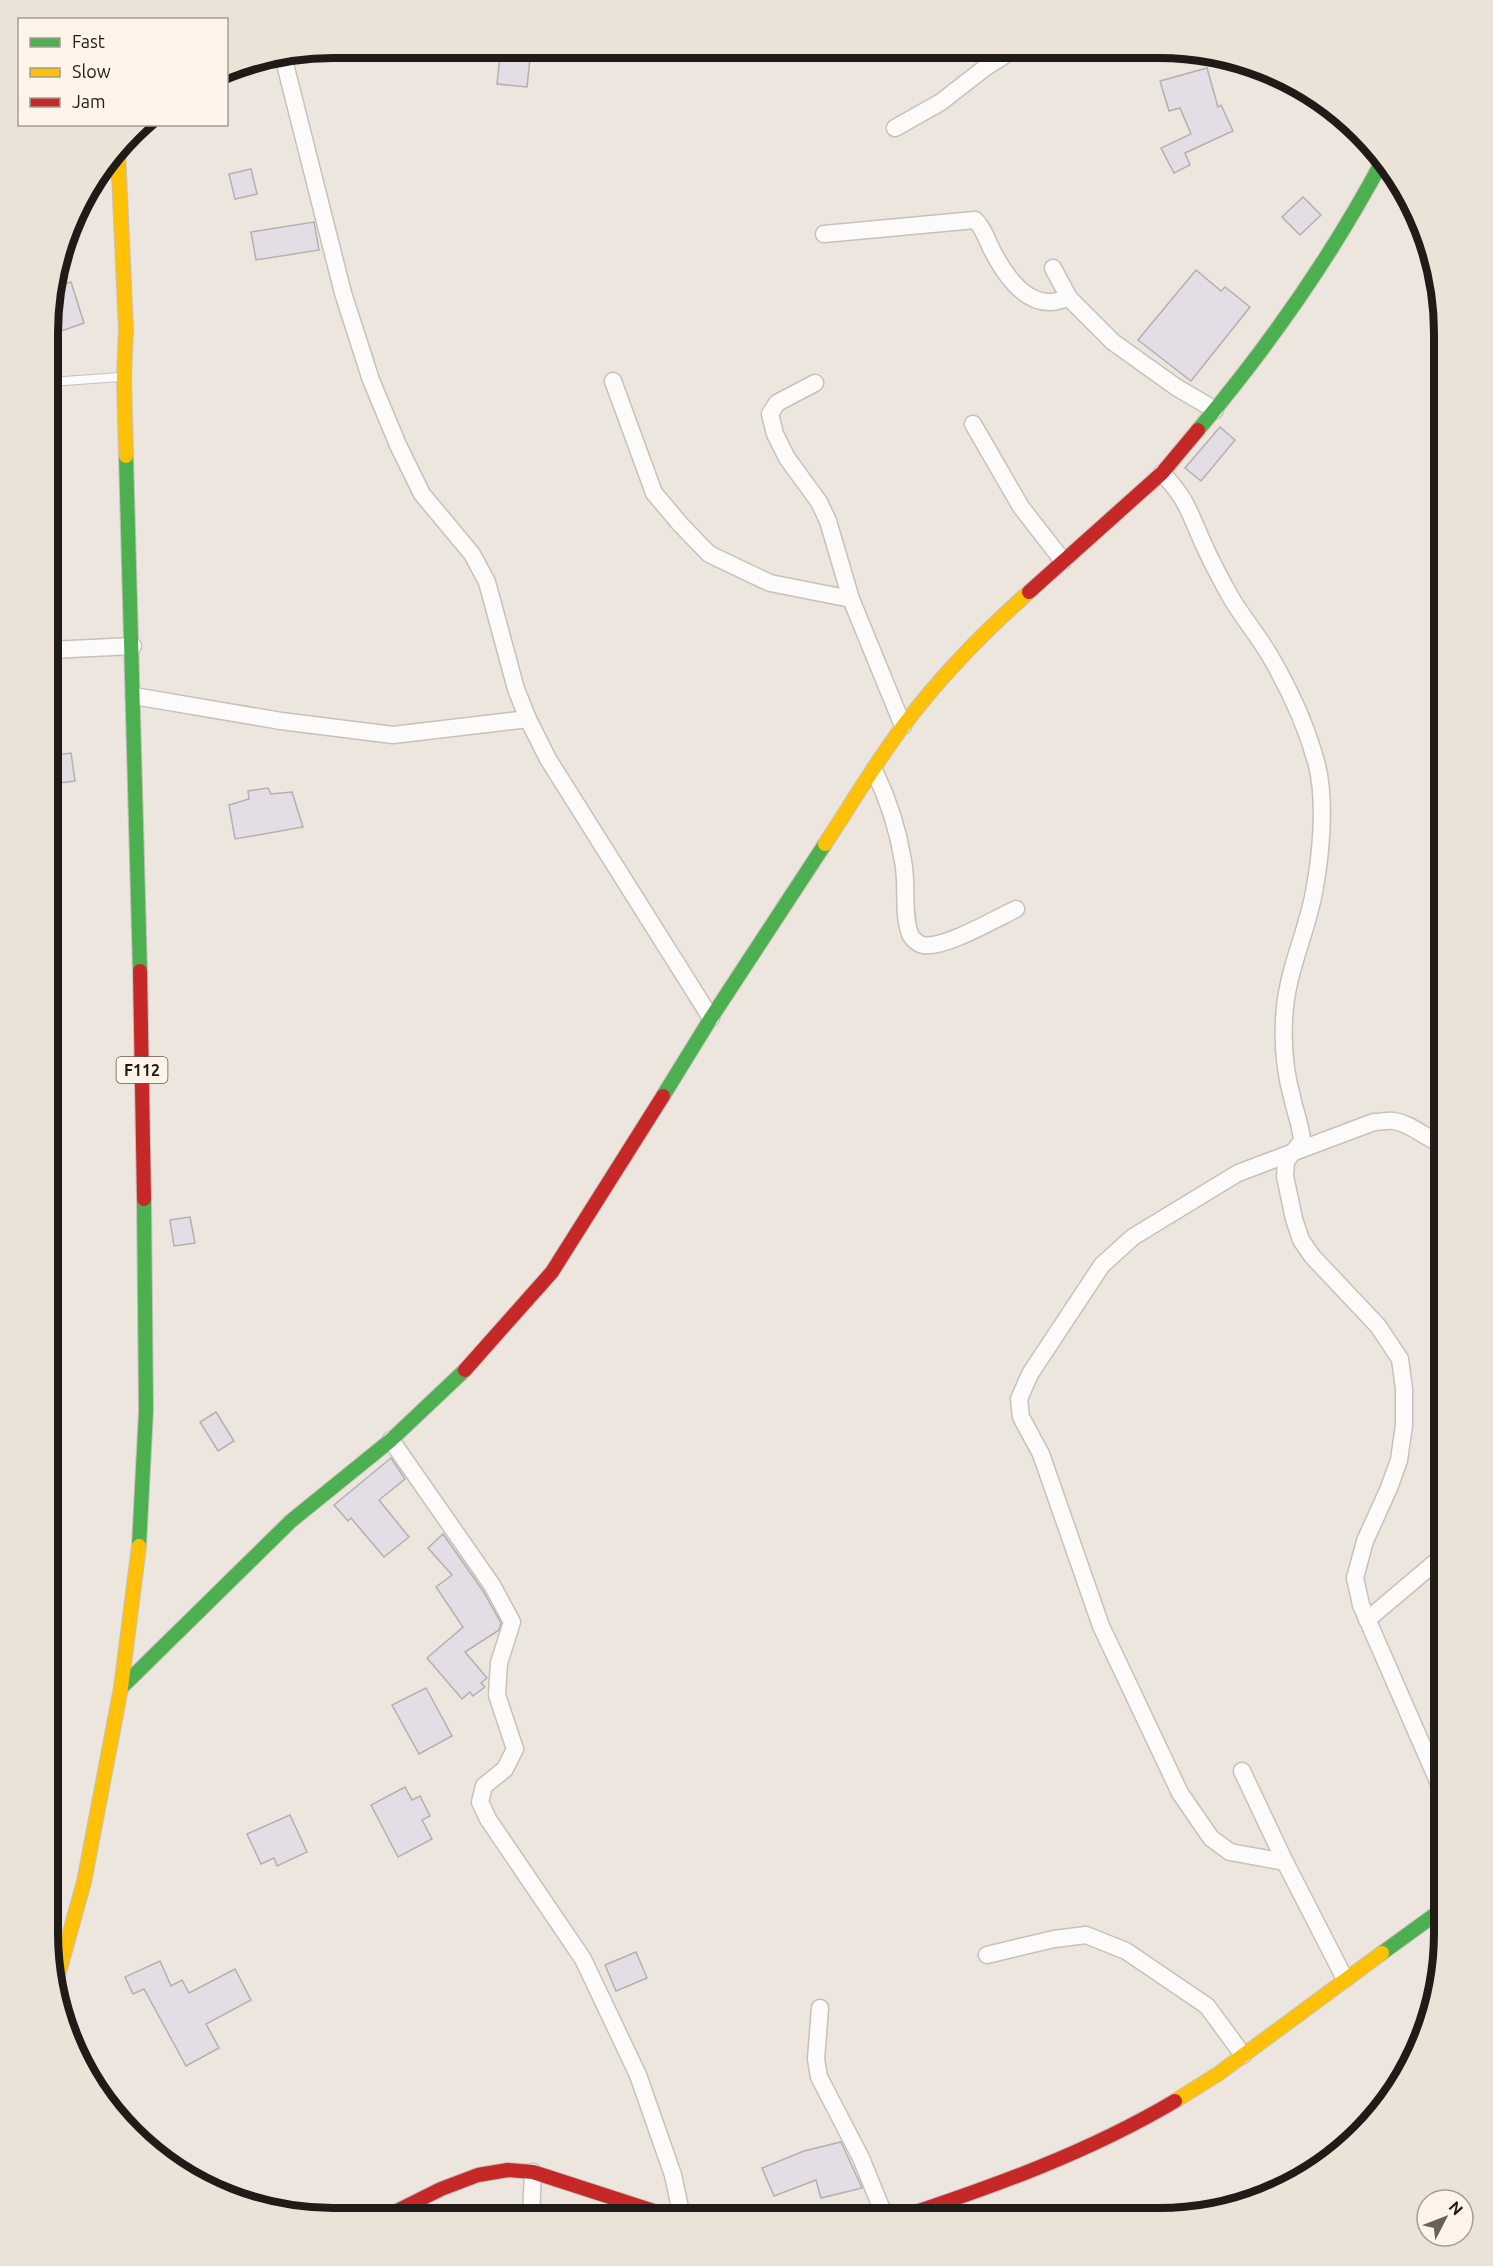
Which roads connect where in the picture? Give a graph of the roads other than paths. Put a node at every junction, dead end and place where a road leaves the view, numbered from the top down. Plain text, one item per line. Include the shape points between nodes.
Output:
1 (1000, 58) edge
2 (285, 63) edge
3 (895, 128) dead end
4 (118, 162) edge
5 (1379, 167) edge
6 (824, 234) dead end
7 (1053, 268) dead end
8 (1069, 298) junction
9 (124, 377) junction
10 (58, 381) edge
11 (613, 381) dead end
12 (815, 383) dead end
13 (1215, 410) junction
14 (973, 424) dead end
15 (1162, 473) junction
16 (1063, 561) junction
17 (851, 599) junction
18 (133, 646) junction
19 (58, 650) edge
20 (134, 696) junction
21 (528, 719) junction
22 (903, 726) junction
23 (874, 770) junction
24 (1016, 909) dead end
25 (711, 1018) junction
26 (1434, 1141) edge
27 (1296, 1150) junction
28 (391, 1440) junction
29 (1434, 1563) edge
30 (1367, 1620) junction
31 (121, 1688) junction
32 (1242, 1771) dead end
33 (1434, 1772) edge
34 (1285, 1862) junction
35 (1434, 1915) edge
36 (987, 1955) dead end
37 (61, 1966) edge
38 (1345, 1979) junction
39 (820, 2008) dead end
40 (1243, 2055) junction
41 (533, 2172) junction
42 (403, 2208) edge
43 (531, 2208) edge
44 (644, 2208) edge
45 (680, 2208) edge
46 (881, 2208) edge
47 (927, 2208) edge

1 - 3 street via 942,102
2 - 21 street via 343,293 371,381 422,494 472,554 487,582
4 - 9 street, F112 via 126,329
5 - 13 street via 1353,216 1301,294
6 - 8 street via 975,220 1015,285 1037,300
7 - 8 street
8 - 13 street via 1113,342
9 - 10 lane
9 - 18 street, F112
11 - 17 street via 654,493 709,554 770,583
12 - 17 street via 777,403 770,414 787,458 828,521
13 - 15 street
14 - 16 street via 1021,507
15 - 16 street
15 - 27 street via 1191,511 1219,576 1270,655 1294,703 1317,766 1322,804 1318,865 1285,1006 1285,1064 1302,1129 1302,1141
16 - 22 street via 1003,615 943,677
17 - 22 street
18 - 19 street
18 - 20 street, F112
20 - 21 street via 393,735
20 - 31 street, F112 via 146,1411 141,1526
21 - 25 street via 548,759
22 - 23 street
23 - 24 street via 890,805 903,861 911,937 921,945 939,945
23 - 25 street
25 - 28 street via 552,1272 477,1358
26 - 27 street via 1406,1125 1374,1122
27 - 30 street via 1286,1161 1285,1176 1293,1219 1302,1240 1312,1256 1378,1326 1400,1359 1404,1389 1400,1460 1365,1541 1355,1578
27 - 34 street via 1238,1173 1133,1237 1102,1265 1030,1374 1019,1399 1022,1417 1041,1454 1101,1626 1180,1793 1211,1838 1230,1852
28 - 31 street via 291,1521
28 - 45 street via 492,1585 512,1623 499,1663 497,1695 515,1749 505,1769 484,1786 480,1802 583,1959 638,2075 673,2175
29 - 30 street
30 - 33 street
31 - 37 street, F112 via 84,1882
32 - 34 street
34 - 38 street
35 - 38 street
36 - 40 street via 1086,1935 1125,1951 1207,2006
38 - 40 street
39 - 46 street via 816,2059 819,2077 861,2158
40 - 47 street via 1172,2103 1108,2138 1020,2176
41 - 42 street via 508,2170 478,2175
41 - 43 street
41 - 44 street

